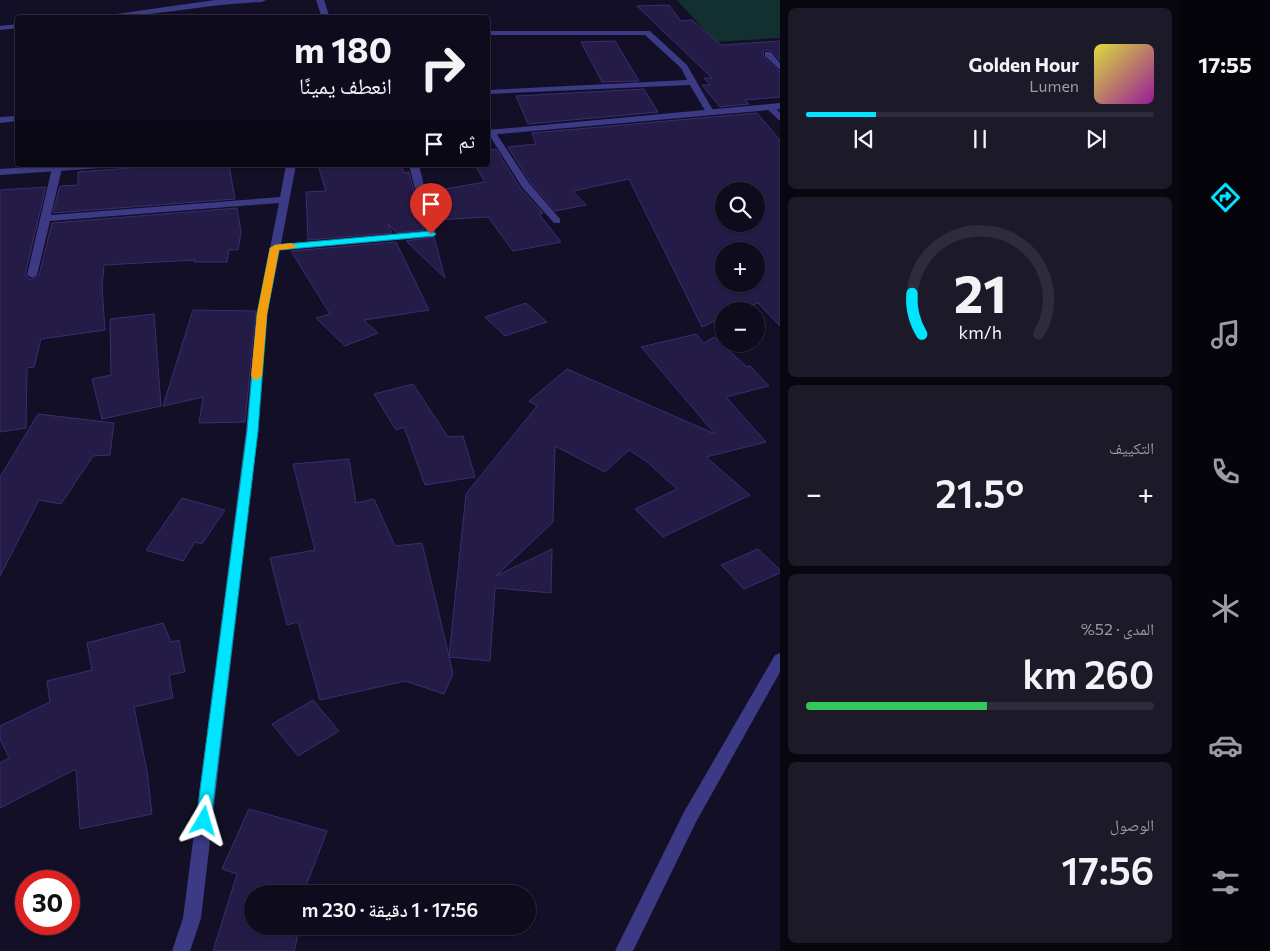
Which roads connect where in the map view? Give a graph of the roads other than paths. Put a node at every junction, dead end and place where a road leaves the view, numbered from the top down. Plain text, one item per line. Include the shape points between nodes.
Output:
1 (262, 0) edge
2 (320, 0) edge
3 (116, 15) edge
4 (325, 15) edge
5 (15, 26) edge
6 (0, 28) edge
7 (490, 33) edge
8 (768, 54) dead end
9 (780, 68) edge
10 (693, 82) junction
11 (490, 92) edge
12 (770, 106) junction
13 (780, 106) edge
14 (710, 112) junction
15 (15, 118) edge
16 (780, 118) edge
17 (0, 120) edge
18 (490, 133) edge
19 (490, 134) edge
20 (72, 167) edge
21 (291, 167) edge
22 (414, 167) edge
23 (57, 168) junction
24 (0, 172) edge
25 (284, 200) junction
26 (45, 218) junction
27 (557, 221) dead end
28 (275, 248) junction
29 (32, 275) dead end
30 (780, 659) edge
31 (181, 951) edge
32 (624, 951) edge

1 - 3 street
2 - 4 street
5 - 6 street
7 - 10 street via 647,33 684,67
8 - 9 street
10 - 11 street
10 - 14 street
12 - 13 street
12 - 14 street
12 - 16 street
14 - 18 street
15 - 17 street
19 - 27 street via 525,185
20 - 23 street
21 - 25 street
22 - 28 street via 431,234
23 - 24 street
23 - 26 street
25 - 26 street
25 - 28 street
26 - 29 street
28 - 31 street via 262,314 252,431 192,918
30 - 32 street via 690,817

